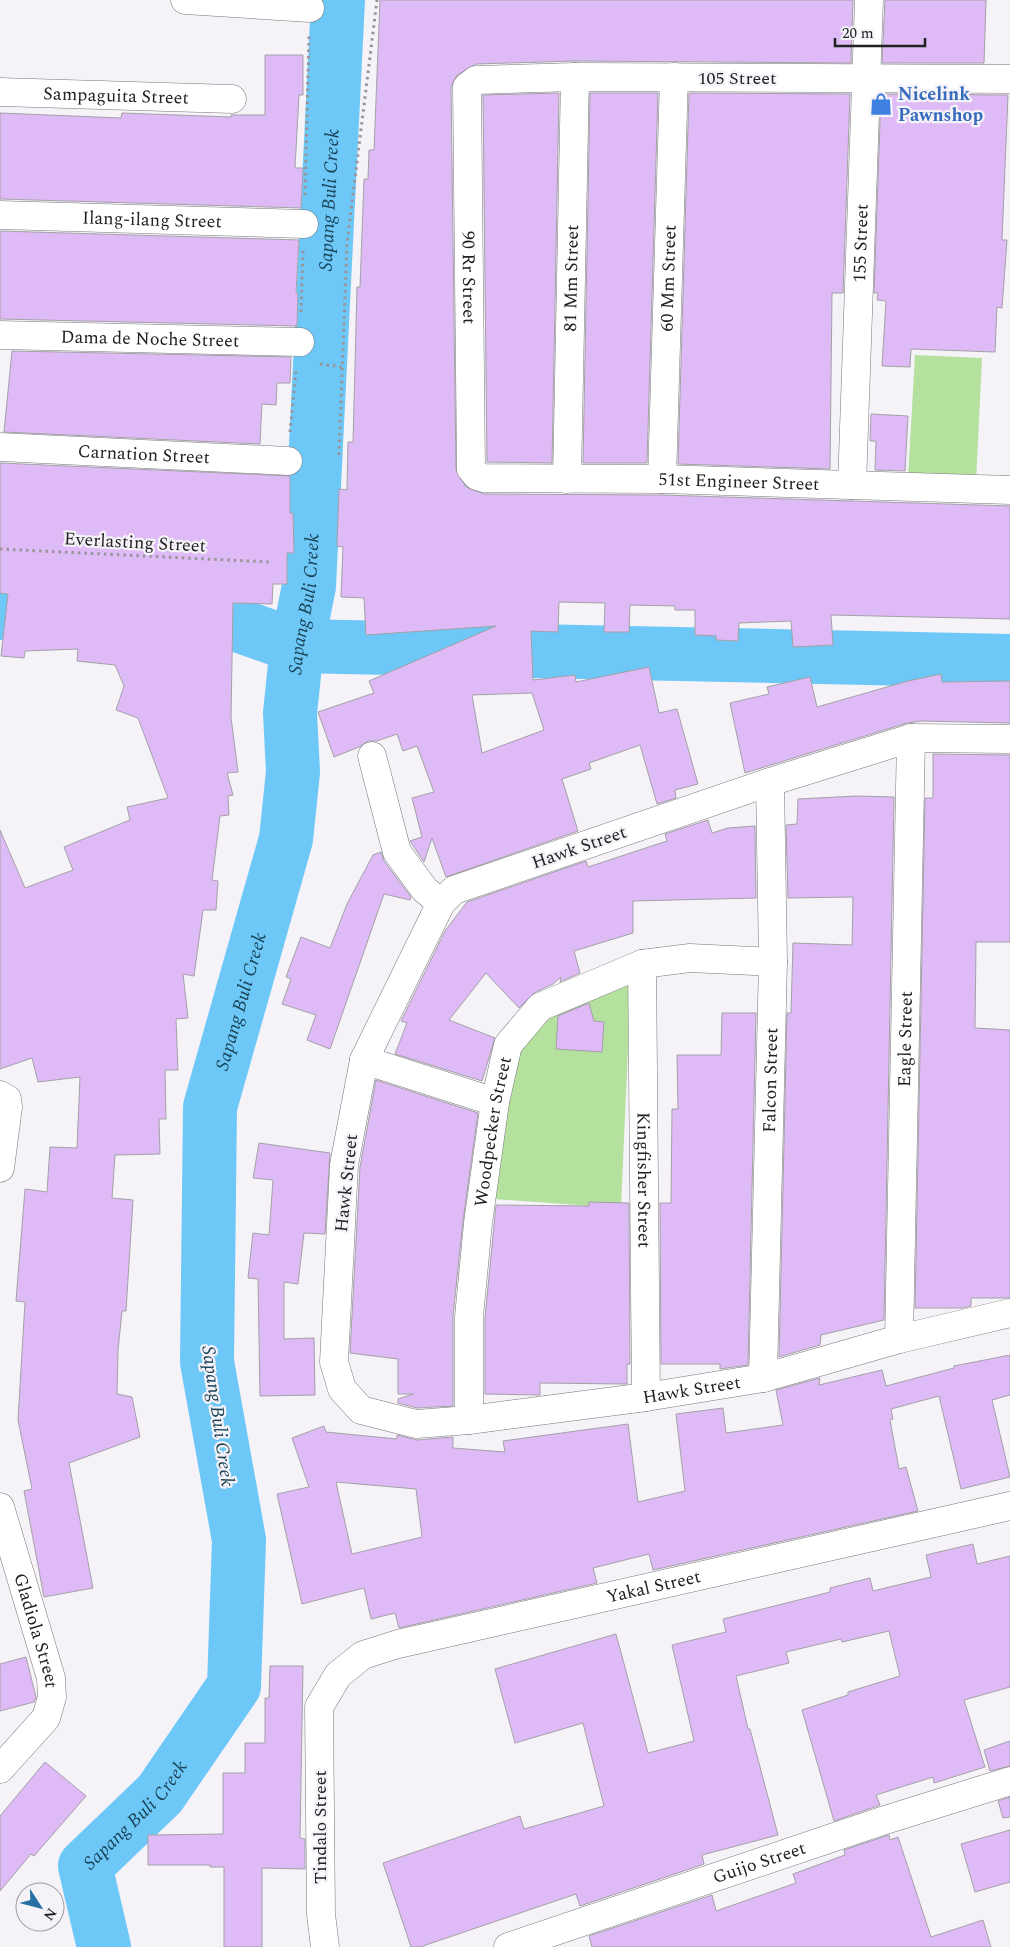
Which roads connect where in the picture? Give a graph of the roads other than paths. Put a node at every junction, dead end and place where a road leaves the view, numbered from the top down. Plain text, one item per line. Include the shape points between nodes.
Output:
1 (185, 0) edge
2 (869, 0) edge
3 (310, 8) dead end
4 (575, 77) junction
5 (674, 77) junction
6 (866, 78) junction
7 (1010, 80) edge
8 (467, 87) joint
9 (0, 92) edge
10 (232, 99) dead end
11 (0, 215) edge
12 (304, 224) dead end
13 (0, 335) edge
14 (306, 352) road end
15 (0, 448) edge
16 (288, 462) dead end
17 (471, 469) joint
18 (567, 479) junction
19 (662, 479) junction
20 (852, 485) junction
21 (1010, 489) edge
22 (911, 738) junction
23 (1010, 739) edge
24 (372, 756) dead end
25 (770, 782) junction
26 (441, 903) junction
27 (773, 962) junction
28 (642, 964) junction
29 (364, 1060) junction
30 (0, 1095) edge
31 (495, 1102) junction
32 (0, 1168) edge
33 (1010, 1313) edge
34 (899, 1339) junction
35 (763, 1378) junction
36 (646, 1397) junction
37 (469, 1420) junction
38 (1010, 1506) edge
39 (0, 1507) edge
40 (319, 1707) joint
41 (0, 1769) edge
42 (1010, 1781) edge
43 (325, 1947) edge
44 (508, 1947) edge

1 - 3 street
2 - 6 street, 155 Street
4 - 5 street, 105 Street
4 - 8 street, 105 Street via 476,80
4 - 18 street, 81 Mm Street
5 - 6 street, 105 Street
5 - 19 street, 60 Mm Street
6 - 7 street, 105 Street
6 - 20 street, 155 Street
8 - 17 street, 90 Rr Street
9 - 10 street, Sampaguita Street
11 - 12 street, Ilang-ilang Street
13 - 14 street, Dama de Noche Street
15 - 16 street, Carnation Street
17 - 18 street, 51st Engineer Street via 484,478
18 - 19 street, 51st Engineer Street
19 - 20 street, 51st Engineer Street
20 - 21 street, 51st Engineer Street
22 - 23 street, Hawk Street
22 - 25 street, Hawk Street
22 - 34 street, Eagle Street
24 - 26 street via 397,852 425,890
25 - 26 street, Hawk Street via 454,890
25 - 27 street, Falcon Street
26 - 29 street, Hawk Street
27 - 28 street, Woodpecker Street via 690,958
27 - 35 street, Falcon Street
28 - 31 street, Woodpecker Street via 540,1007 508,1046
28 - 36 street, Kingfisher Street
29 - 31 street
29 - 37 street, Hawk Street via 344,1165 334,1362 339,1380 342,1389 361,1410 416,1424
30 - 32 street via 7,1099 8,1107
31 - 37 street, Woodpecker Street via 468,1317
33 - 34 street, Hawk Street
34 - 35 street, Hawk Street
35 - 36 street, Hawk Street
36 - 37 street, Hawk Street
38 - 40 street, Yakal Street via 398,1644 363,1655 338,1675
39 - 41 street, Gladiola Street via 51,1678 52,1697 46,1718
40 - 43 street, Tindalo Street via 320,1914
42 - 44 street, Guijo Street

